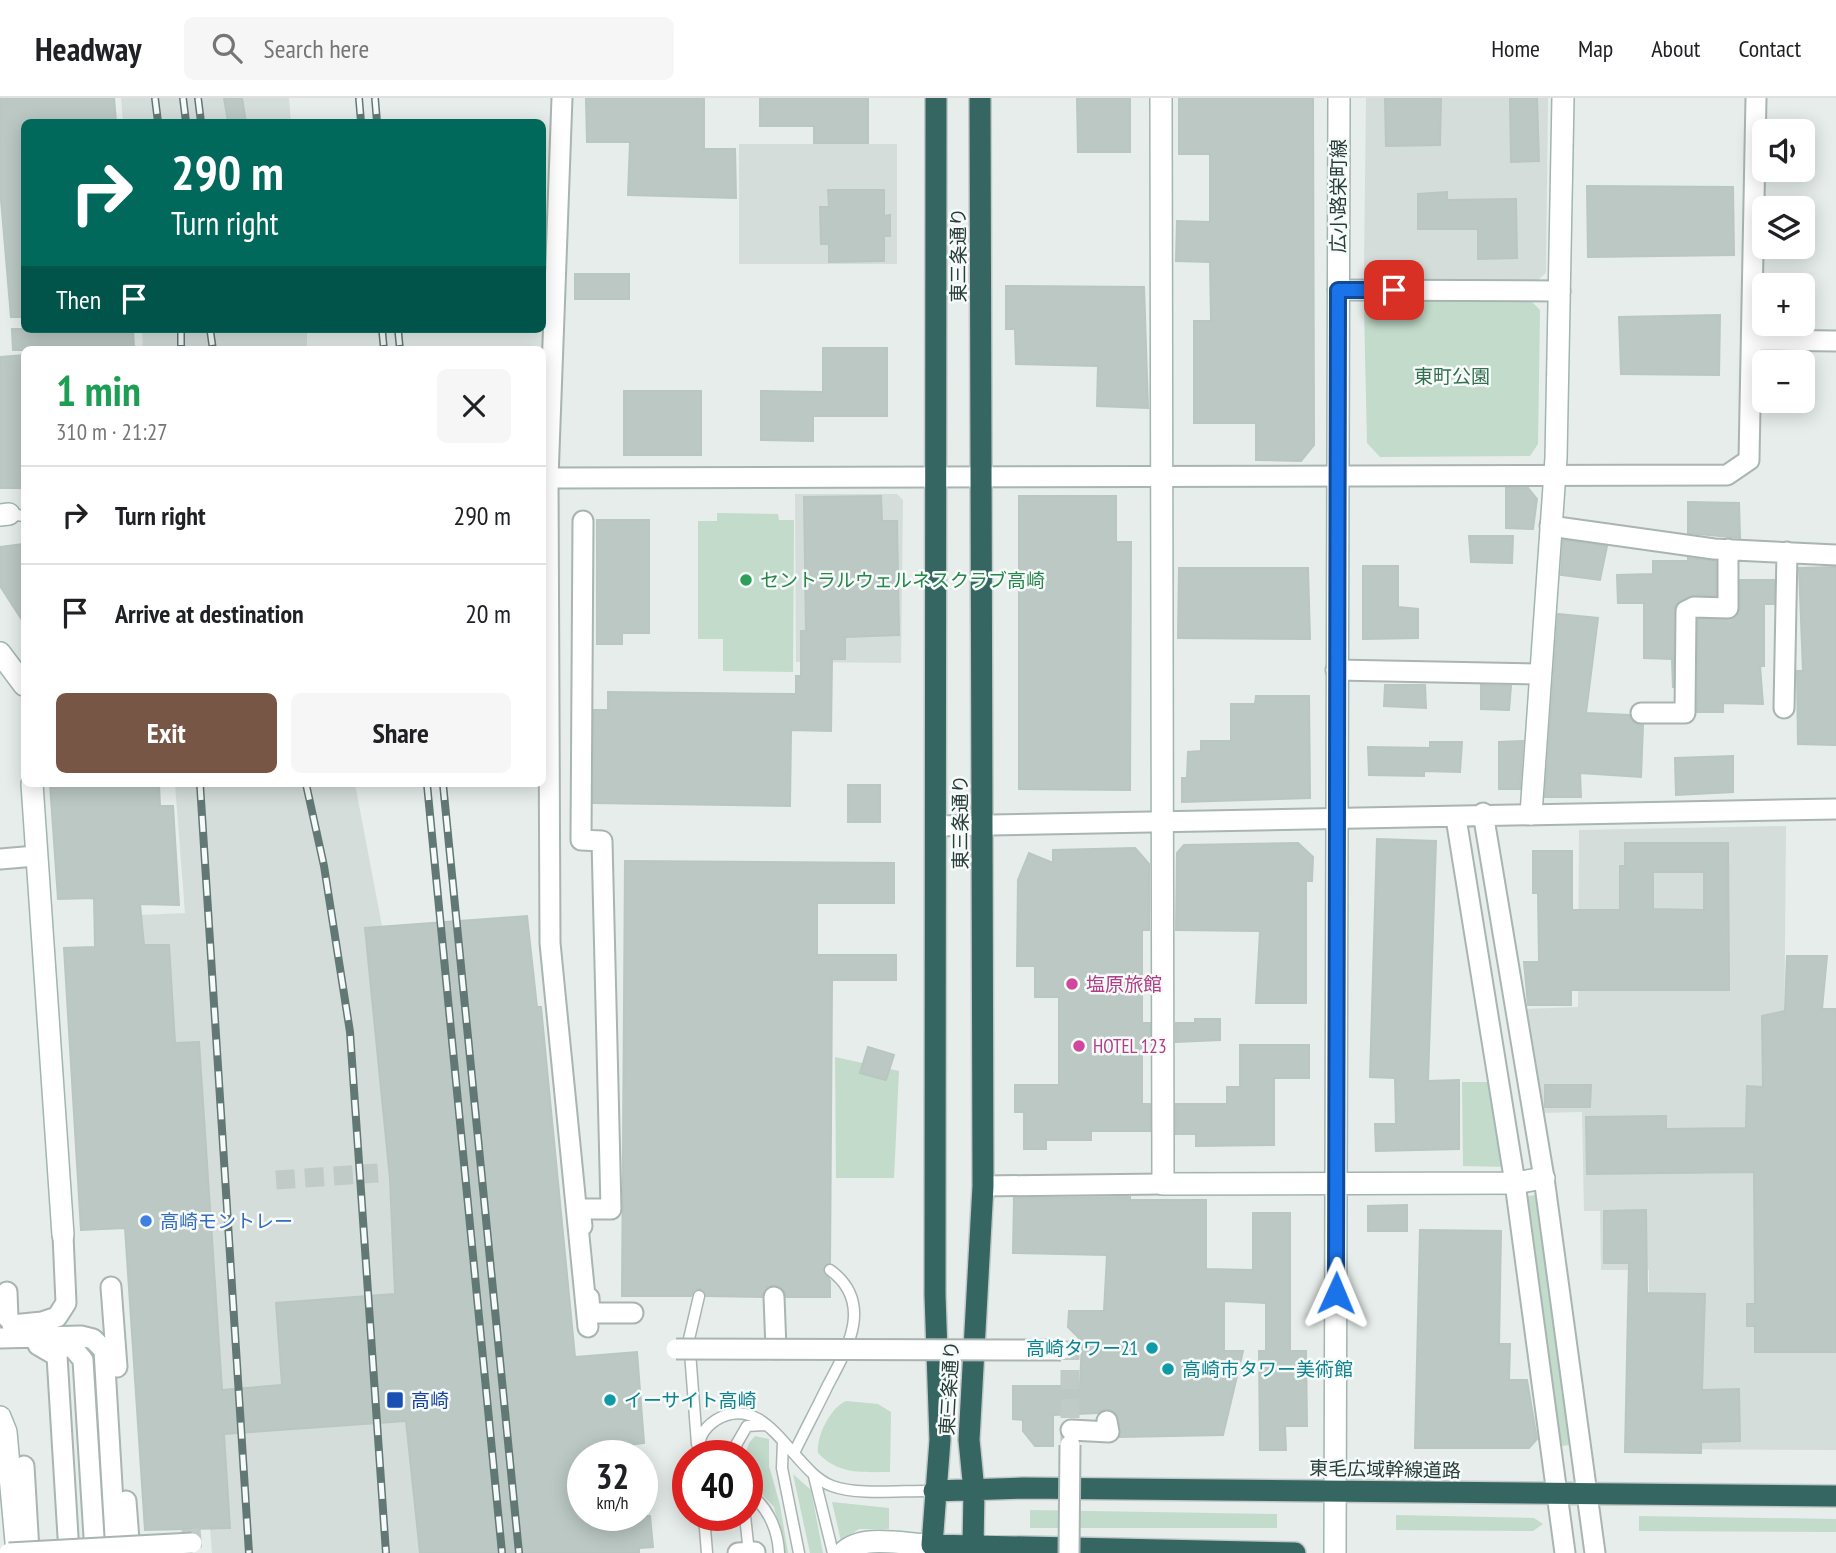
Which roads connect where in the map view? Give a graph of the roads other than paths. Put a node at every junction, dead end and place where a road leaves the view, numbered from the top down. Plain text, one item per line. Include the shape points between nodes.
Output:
1 (562, 98) edge
2 (936, 98) edge
3 (981, 98) edge
4 (1161, 98) edge
5 (1339, 98) edge
6 (1563, 98) edge
7 (1756, 98) edge
8 (1338, 290) junction
9 (1560, 291) junction
10 (1752, 340) junction
11 (1836, 341) edge
12 (982, 476) junction
13 (1554, 476) junction
14 (935, 477) junction
15 (1163, 477) junction
16 (1338, 477) junction
17 (548, 478) junction
18 (583, 521) dead end
19 (1550, 526) junction
20 (1728, 549) junction
21 (1787, 552) junction
22 (1836, 555) edge
23 (0, 653) edge
24 (1336, 670) junction
25 (1539, 674) junction
26 (21, 681) edge
27 (1784, 708) dead end
28 (1641, 713) dead end
29 (32, 787) edge
30 (1836, 811) edge
31 (1483, 813) junction
32 (1531, 814) junction
33 (1456, 818) junction
34 (1336, 821) junction
35 (1163, 824) junction
36 (937, 826) junction
37 (982, 826) junction
38 (36, 856) junction
39 (0, 859) edge
40 (1544, 1178) junction
41 (1163, 1184) junction
42 (1337, 1184) junction
43 (1515, 1184) junction
44 (983, 1186) junction
45 (63, 1236) joint
46 (831, 1270) dead end
47 (111, 1287) dead end
48 (7, 1292) dead end
49 (699, 1296) dead end
50 (774, 1297) dead end
51 (633, 1313) dead end
52 (4, 1322) edge
53 (588, 1327) dead end
54 (0, 1339) edge
55 (37, 1345) junction
56 (0, 1346) edge
57 (676, 1349) dead end
58 (776, 1349) junction
59 (1060, 1350) dead end
60 (0, 1417) edge
61 (1107, 1421) dead end
62 (768, 1425) junction
63 (697, 1440) edge
64 (700, 1440) edge
65 (739, 1440) edge
66 (783, 1441) junction
67 (794, 1453) junction
68 (24, 1466) dead end
69 (814, 1476) junction
70 (934, 1491) junction
71 (974, 1491) junction
72 (1335, 1491) junction
73 (1557, 1493) junction
74 (1587, 1494) junction
75 (1836, 1496) edge
76 (763, 1504) edge
77 (705, 1531) edge
78 (746, 1531) edge
79 (192, 1543) dead end
80 (932, 1545) junction
81 (973, 1546) junction
82 (125, 1551) edge
83 (23, 1552) edge
84 (748, 1552) edge
85 (9, 1553) edge
86 (69, 1553) edge
87 (95, 1553) edge
88 (707, 1553) edge
89 (779, 1553) edge
90 (799, 1553) edge
91 (833, 1553) edge
92 (843, 1553) edge
93 (1069, 1553) edge
94 (1295, 1553) edge
95 (1335, 1553) edge
96 (1565, 1553) edge
97 (1595, 1553) edge

1 - 17 street
2 - 14 highway, 東三条通り
3 - 12 highway, 東三条通り
4 - 15 street
5 - 8 street, 広小路栄町線
6 - 9 street
7 - 10 street
8 - 9 street
8 - 16 street, 広小路栄町線
9 - 13 street
10 - 11 street
10 - 13 street via 1749,460 1727,475
12 - 14 street
12 - 15 street
12 - 37 highway, 東三条通り
13 - 16 street
13 - 19 street
14 - 17 street
14 - 36 highway, 東三条通り
15 - 16 street
15 - 35 street
16 - 24 street, 広小路栄町線
17 - 53 street via 551,943
18 - 51 street via 581,840 602,841 611,1209 580,1209 590,1313
19 - 20 street
19 - 25 street
20 - 21 street
20 - 28 street via 1728,608 1686,611 1685,713
21 - 22 street
21 - 27 street
23 - 26 street
24 - 25 street
24 - 34 street, 広小路栄町線
25 - 32 street
29 - 38 street
30 - 32 street
31 - 32 street
31 - 33 street
31 - 40 street
33 - 34 street
33 - 43 street
34 - 35 street
34 - 42 street, 広小路栄町線
35 - 37 street
35 - 41 street
36 - 37 street
36 - 70 highway, 東三条通り via 935,1295 940,1440
37 - 44 highway, 東三条通り
38 - 39 street
38 - 45 street
40 - 43 street
40 - 74 street
41 - 42 street
41 - 44 street
42 - 43 street
42 - 72 street, 広小路栄町線
43 - 73 street
44 - 71 highway, 東三条通り via 969,1440
45 - 52 street via 66,1303 57,1317 42,1322
46 - 67 lane via 852,1296 852,1340
47 - 82 street
48 - 52 street
49 - 63 lane via 689,1339
50 - 58 street
54 - 82 street via 81,1336 93,1339 104,1350
55 - 56 street
55 - 86 street via 57,1356
55 - 87 street via 73,1348 83,1360
57 - 58 street, bridge
58 - 59 street, bridge
60 - 83 street
61 - 93 street, bridge via 1109,1433 1070,1438
62 - 64 lane via 739,1413 720,1418
62 - 65 lane via 747,1426
62 - 66 lane
66 - 67 lane
66 - 90 lane via 782,1468
67 - 69 lane
68 - 83 street
69 - 70 lane via 850,1490
69 - 91 lane
70 - 71 highway, 東毛広域幹線道路
70 - 80 highway, 東三条通り
71 - 72 highway, 東毛広域幹線道路
71 - 81 highway, 東三条通り
72 - 73 highway, 東毛広域幹線道路
72 - 95 street, 広小路栄町線
73 - 74 highway, 東毛広域幹線道路
73 - 96 street
74 - 75 highway, 東毛広域幹線道路
74 - 97 street
76 - 89 lane
77 - 88 lane
78 - 84 lane
79 - 82 street, bridge
80 - 81 highway
80 - 92 street via 864,1541
81 - 94 highway
82 - 83 street, bridge
83 - 85 street, bridge

